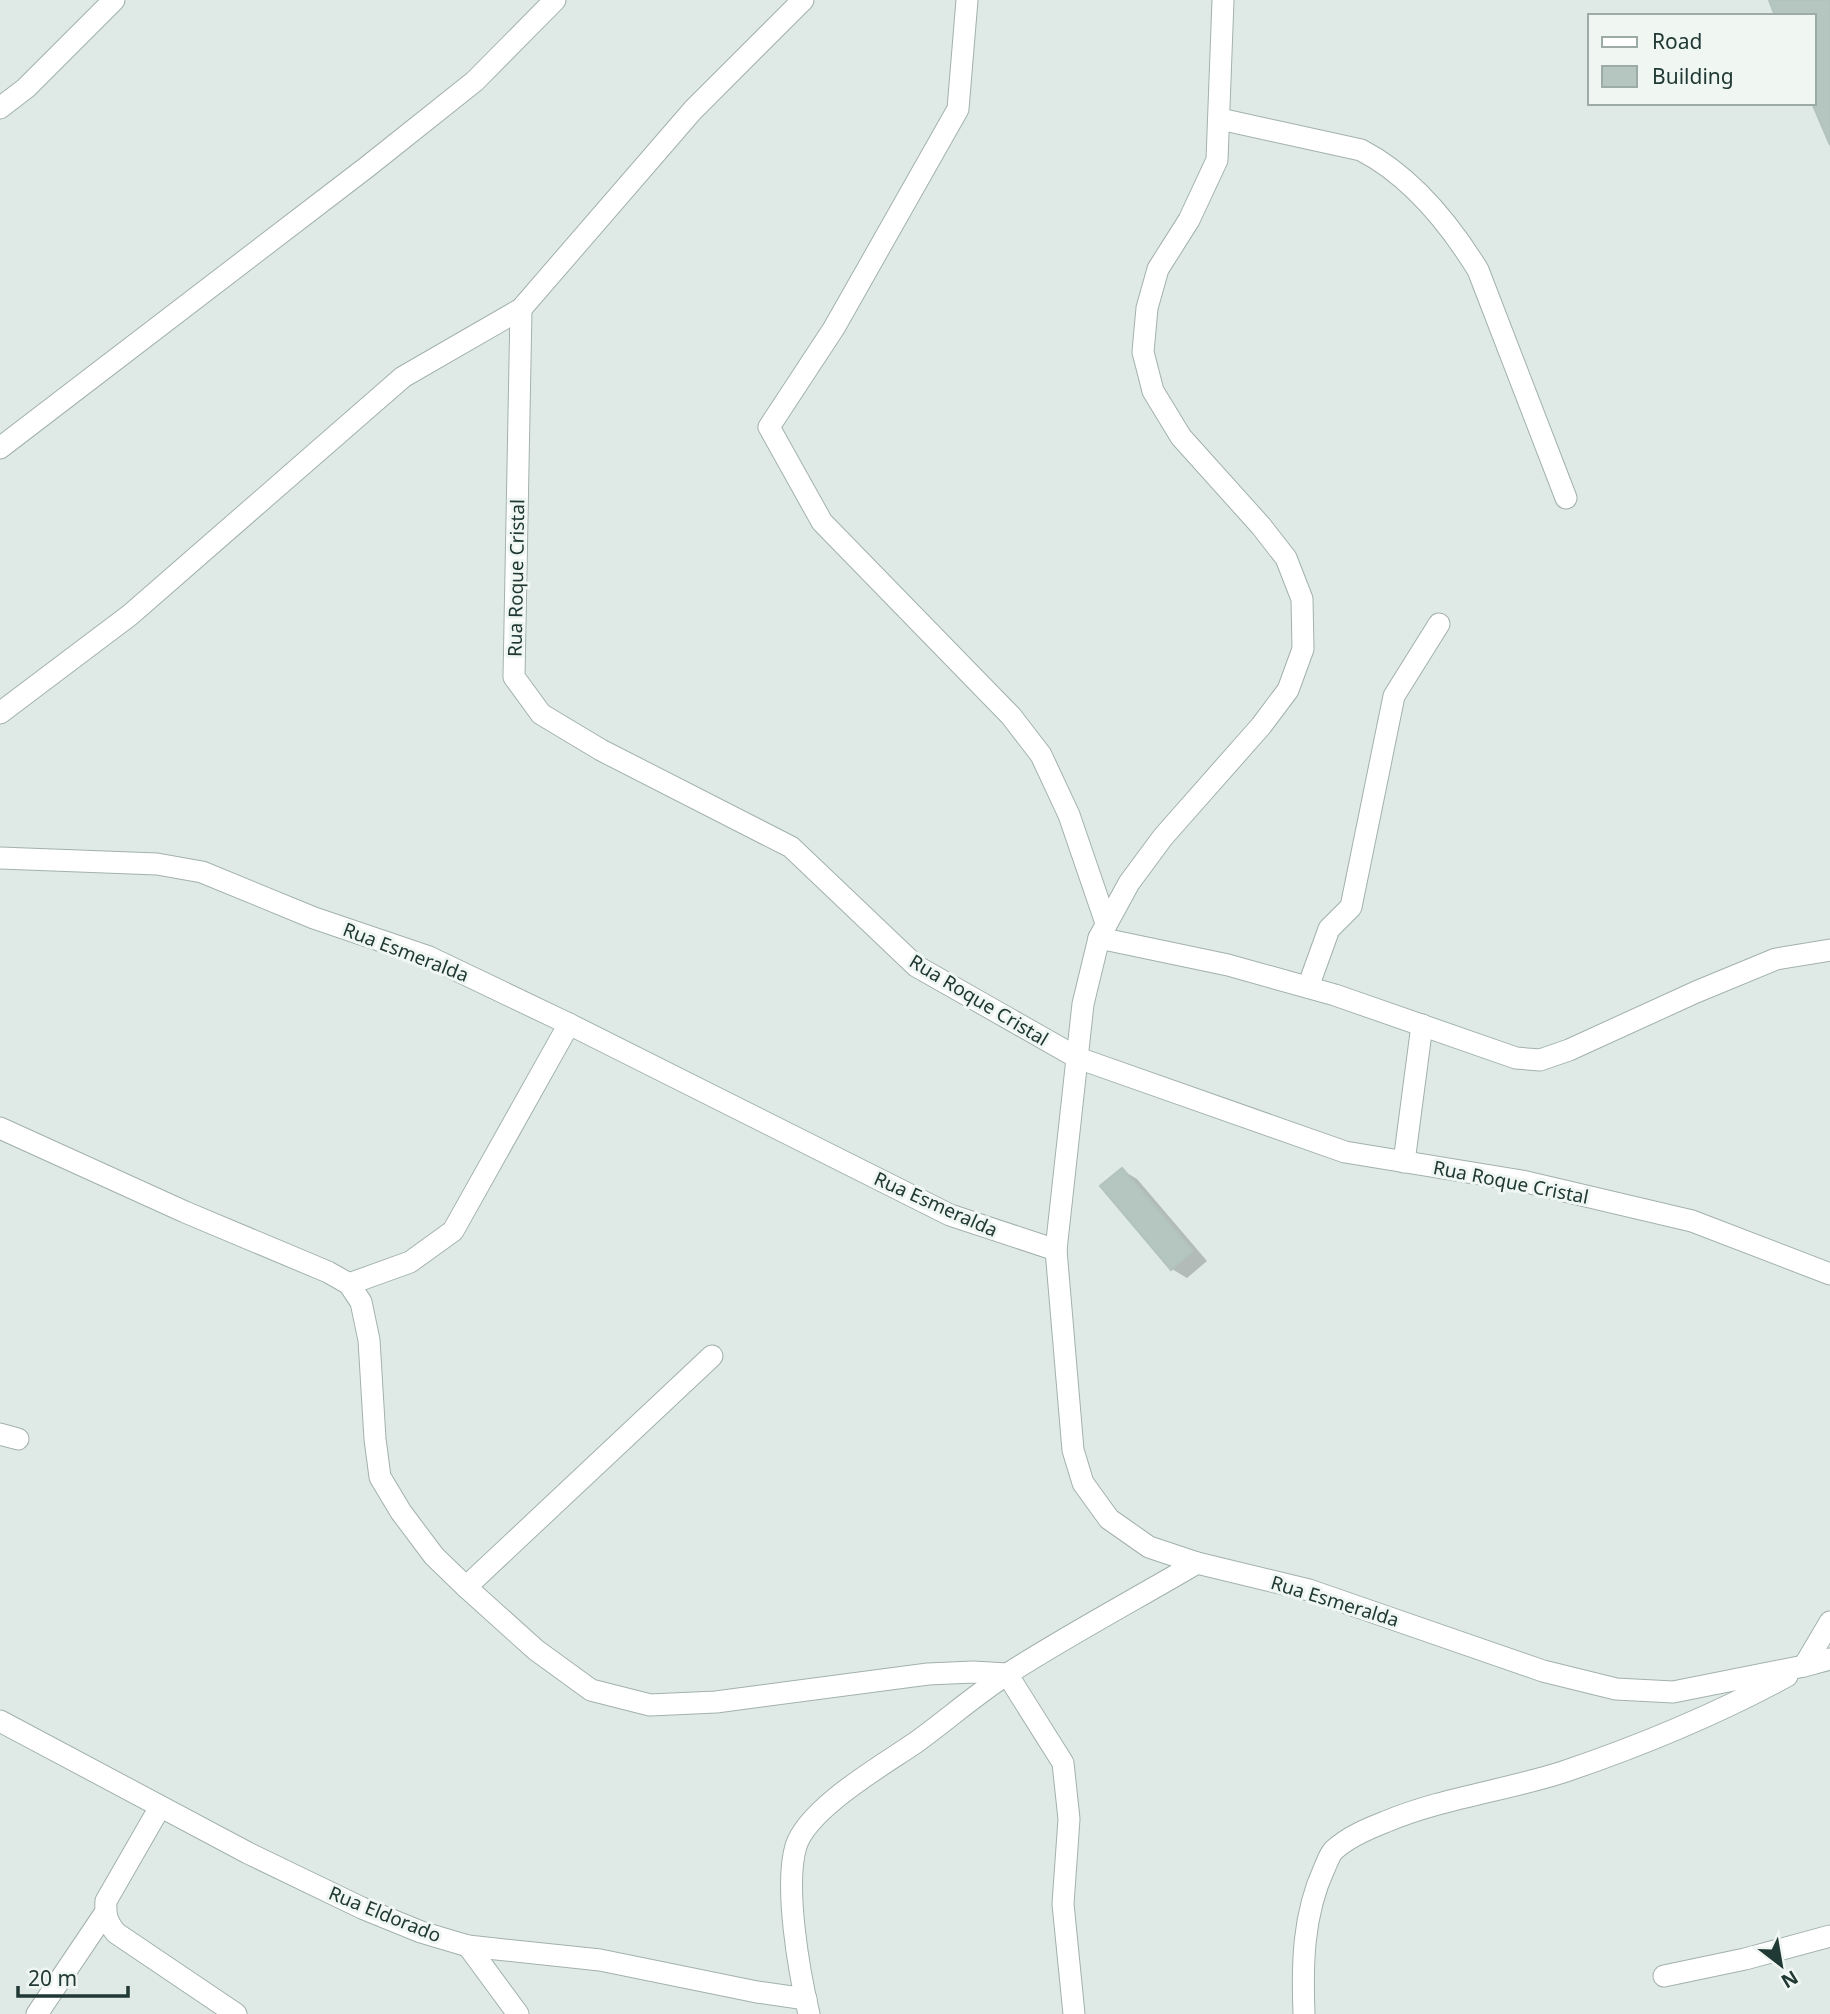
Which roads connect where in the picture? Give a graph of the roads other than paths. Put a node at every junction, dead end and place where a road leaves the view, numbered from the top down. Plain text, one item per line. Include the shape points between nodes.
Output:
1 (114, 0) edge
2 (555, 0) edge
3 (803, 0) edge
4 (967, 0) edge
5 (1223, 0) edge
6 (0, 108) edge
7 (1220, 119) junction
8 (521, 309) junction
9 (0, 448) edge
10 (1566, 498) dead end
11 (1439, 624) dead end
12 (0, 713) edge
13 (0, 858) edge
14 (1103, 930) junction
15 (1830, 950) edge
16 (1308, 987) junction
17 (569, 1024) junction
18 (1422, 1025) junction
19 (1078, 1058) junction
20 (0, 1128) edge
21 (1404, 1162) junction
22 (1056, 1250) junction
23 (1830, 1274) edge
24 (348, 1284) junction
25 (712, 1356) dead end
26 (1197, 1563) junction
27 (466, 1587) junction
28 (1830, 1622) edge
29 (1830, 1659) edge
30 (1804, 1666) junction
31 (1007, 1674) junction
32 (0, 1721) edge
33 (160, 1807) junction
34 (105, 1913) junction
35 (1830, 1936) edge
36 (467, 1946) junction
37 (1664, 1976) dead end
38 (808, 2007) edge
39 (37, 2014) edge
40 (236, 2014) edge
41 (518, 2014) edge
42 (1074, 2014) edge
43 (1304, 2014) edge

1 - 6 street
2 - 9 street via 475,81
3 - 8 street via 693,110
4 - 14 street via 958,109 834,328 769,427 822,522 1011,716 1041,755 1069,814
5 - 7 street
7 - 10 street via 1361,150 1380,160 1430,205 1457,235 1478,270
7 - 14 street via 1217,160 1189,220 1158,269 1147,308 1143,352 1153,391 1181,438 1286,558 1302,599 1303,649 1288,690 1163,837 1129,883
8 - 12 street via 403,377 130,615
8 - 19 street, Rua Roque Cristal via 514,677 541,713 601,750 791,847 916,966
11 - 16 street via 1394,696 1351,907 1329,929
13 - 17 street, Rua Esmeralda via 156,864 202,872 314,918 429,957
14 - 16 street
14 - 19 street via 1083,1003
15 - 18 street via 1776,959 1540,1060 1516,1058
16 - 18 street
17 - 22 street, Rua Esmeralda via 950,1215
17 - 24 street via 453,1231 410,1262
18 - 21 street
19 - 21 street, Rua Roque Cristal via 1345,1152
19 - 22 street
20 - 24 street
21 - 23 street, Rua Roque Cristal via 1522,1181 1692,1221
22 - 26 street, Rua Esmeralda via 1073,1450 1083,1483 1109,1518 1149,1546
24 - 27 street via 361,1302 369,1340 380,1477 434,1556
25 - 27 street
26 - 30 street, Rua Esmeralda via 1309,1590 1544,1671 1616,1689 1673,1692
26 - 31 street
27 - 31 street via 536,1650 591,1690 650,1705 716,1702 928,1674
28 - 30 street
29 - 30 street, Rua Esmeralda
30 - 43 street, Rua Esmeralda via 1652,1740 1560,1773 1404,1814 1362,1831 1332,1851 1306,1926
31 - 38 street via 846,1790 813,1819 796,1844 791,1877
31 - 42 street via 1063,1763 1069,1819 1063,1903
32 - 33 street, Rua Eldorado
33 - 34 street via 106,1902
33 - 36 street, Rua Eldorado via 362,1908
34 - 39 street
34 - 40 street via 116,1933
35 - 37 street
36 - 38 street, Rua Eldorado via 600,1959
36 - 41 street

